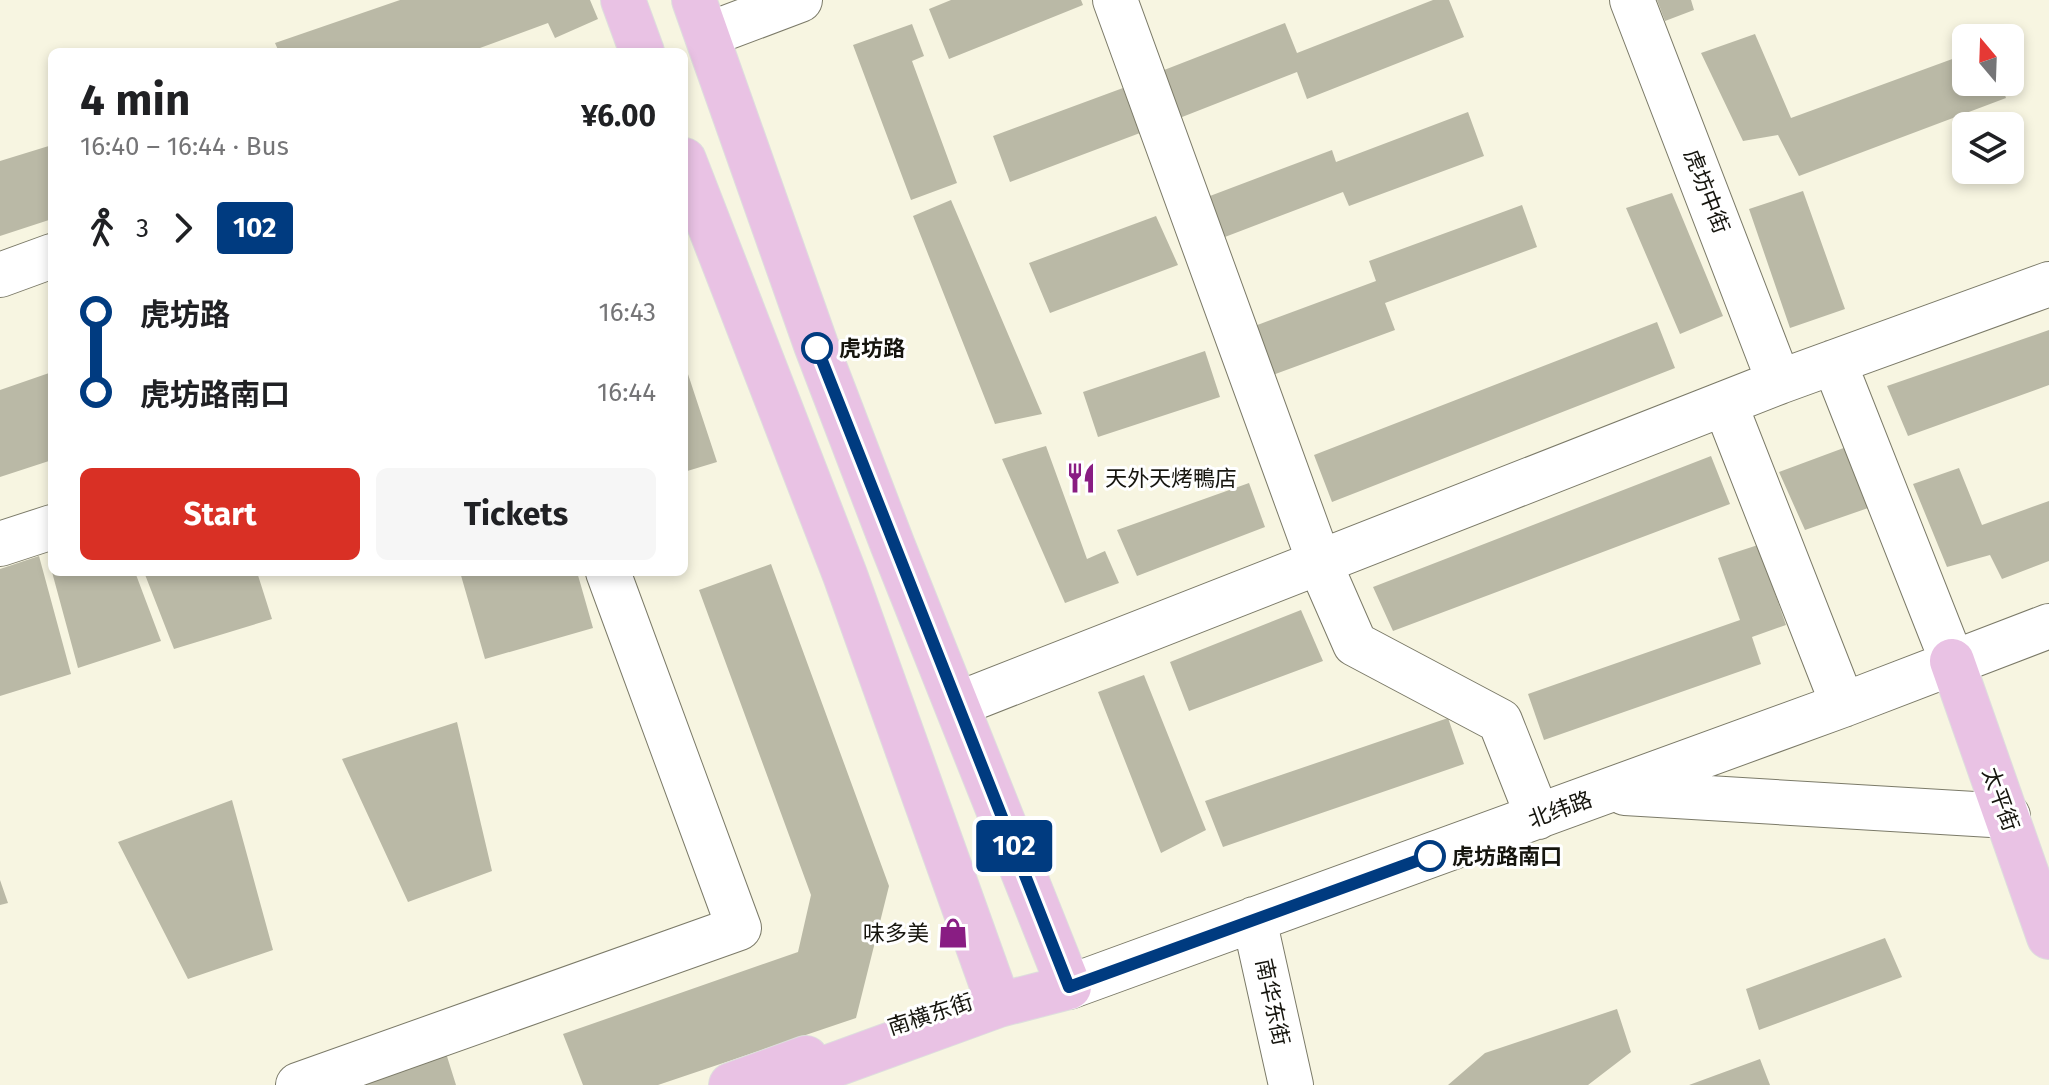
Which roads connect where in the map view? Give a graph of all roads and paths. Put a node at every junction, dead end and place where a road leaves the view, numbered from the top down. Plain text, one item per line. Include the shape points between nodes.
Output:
1 (623, 0) edge
2 (800, 0) edge
3 (1115, 0) edge
4 (1632, 0) edge
5 (701, 17) edge
6 (636, 48) edge
7 (688, 170) edge
8 (48, 257) edge
9 (0, 275) edge
10 (2049, 284) edge
11 (1834, 362) junction
12 (1779, 382) junction
13 (1725, 404) junction
14 (48, 528) edge
15 (0, 544) edge
16 (1320, 564) junction
17 (609, 576) edge
18 (2049, 626) edge
19 (1952, 661) junction
20 (958, 704) junction
21 (1843, 705) junction
22 (1607, 792) junction
23 (2008, 816) junction
24 (1538, 817) junction
25 (1254, 919) junction
26 (2049, 937) edge
27 (1069, 987) junction
28 (999, 1005) junction
29 (298, 1085) edge
30 (731, 1085) edge
31 (779, 1085) edge
32 (1291, 1085) edge

1 - 6 main road
2 - 5 street
3 - 16 street
4 - 12 street, 虎坊中街
5 - 20 main road via 822,360
7 - 28 main road via 845,575
8 - 9 street
10 - 11 street
11 - 12 street
11 - 19 street
12 - 13 street
13 - 16 street
13 - 21 street
14 - 15 street
16 - 20 street
16 - 24 street via 1355,644 1500,721
17 - 29 street via 739,928
18 - 19 street, 北纬路
19 - 21 street, 北纬路
19 - 23 main road, 太平街
20 - 27 main road
21 - 22 street, 北纬路
22 - 23 street
22 - 24 street, 北纬路
23 - 26 main road, 太平街
24 - 25 street, 北纬路
25 - 27 street, 北纬路
25 - 32 street, 南华东街
27 - 28 main road
28 - 30 main road, 南横东街 via 976,995
28 - 31 main road, 南横东街

